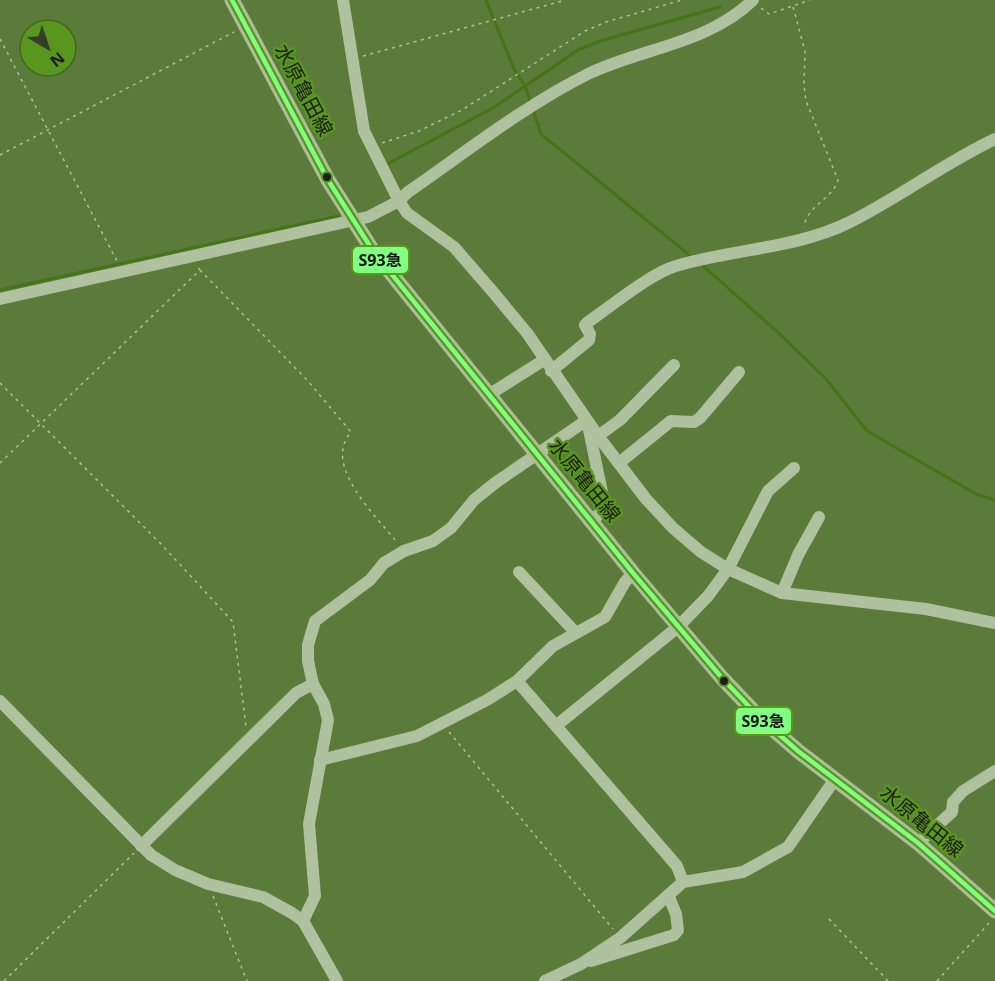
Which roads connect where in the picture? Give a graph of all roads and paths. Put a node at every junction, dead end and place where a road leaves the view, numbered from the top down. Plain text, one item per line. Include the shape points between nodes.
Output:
1 (232, 0) edge
2 (343, 0) edge
3 (682, 0) edge
4 (810, 0) edge
5 (562, 1) edge
6 (752, 1) edge
7 (793, 7) junction
8 (245, 26) junction
9 (0, 39) edge
10 (353, 59) junction
11 (47, 129) junction
12 (995, 139) edge
13 (370, 147) junction
14 (0, 155) edge
15 (399, 201) junction
16 (354, 221) junction
17 (806, 238) junction
18 (189, 258) junction
19 (117, 259) dead end
20 (200, 270) junction
21 (0, 299) edge
22 (544, 360) junction
23 (674, 365) dead end
24 (551, 371) junction
25 (739, 372) dead end
26 (0, 383) edge
27 (490, 394) junction
28 (587, 420) junction
29 (41, 425) junction
30 (598, 436) junction
31 (536, 453) junction
32 (619, 463) junction
33 (0, 464) edge
34 (794, 468) dead end
35 (819, 517) dead end
36 (592, 522) junction
37 (404, 551) junction
38 (728, 569) junction
39 (519, 572) dead end
40 (633, 573) junction
41 (782, 593) junction
42 (995, 623) edge
43 (678, 627) junction
44 (575, 632) junction
45 (517, 681) junction
46 (313, 684) junction
47 (0, 701) edge
48 (557, 724) junction
49 (443, 725) junction
50 (250, 739) junction
51 (320, 760) junction
52 (995, 771) edge
53 (835, 779) junction
54 (918, 843) junction
55 (141, 846) junction
56 (683, 882) junction
57 (208, 884) junction
58 (669, 897) junction
59 (995, 911) edge
60 (995, 917) edge
61 (829, 919) dead end
62 (303, 921) junction
63 (620, 938) junction
64 (581, 964) junction
65 (4, 981) edge
66 (247, 981) edge
67 (337, 981) edge
68 (545, 981) edge
69 (888, 981) edge
70 (937, 981) edge

1 - 8 main road, 水原亀田線
2 - 10 street
3 - 13 path via 585,31 462,110 419,131
4 - 7 path
5 - 10 path
6 - 7 path via 769,14
6 - 15 street via 720,26 614,63 557,91
7 - 17 path via 805,51 806,101 838,180 836,188 805,216
8 - 11 path
8 - 16 main road, 水原亀田線
9 - 11 path
10 - 13 street
11 - 14 path
11 - 19 path
12 - 17 street via 966,152 848,223
13 - 15 street
15 - 16 street
15 - 22 street via 407,213 454,247 527,333
16 - 18 street
16 - 27 main road, 水原亀田線 via 373,251
17 - 24 street via 673,266 588,322 585,325 589,340
18 - 20 path
18 - 21 street
20 - 29 path
20 - 37 path via 307,380 351,432 341,452 352,486
22 - 24 street
22 - 27 street
23 - 30 street via 620,420
24 - 28 street
25 - 32 street via 700,418 694,422 671,422
26 - 29 path
27 - 31 main road, 水原亀田線
28 - 30 street
28 - 31 street
28 - 36 street via 605,507
29 - 33 path
29 - 50 path via 233,622 241,700
30 - 32 street
31 - 36 main road, 水原亀田線
31 - 37 street via 474,500 452,528 433,541
32 - 38 street via 673,528
34 - 38 street via 768,491
35 - 41 street
36 - 40 main road, 水原亀田線
37 - 46 street via 315,621 308,645
38 - 41 street
38 - 43 street
39 - 44 street
40 - 43 main road, 水原亀田線
40 - 44 street via 605,617
41 - 42 street via 926,609
43 - 48 street
43 - 53 main road, 水原亀田線 via 760,718
44 - 45 street via 553,646
45 - 48 street
45 - 49 street
46 - 50 street via 296,693
46 - 51 street via 328,720
47 - 55 street
48 - 56 street via 677,866
49 - 51 street via 417,736
49 - 63 path
50 - 55 street
51 - 62 street via 309,824 315,896
52 - 54 street via 963,791 953,802 952,812
53 - 54 main road, 水原亀田線
53 - 56 street via 788,847 743,872
54 - 59 main road, 水原亀田線
55 - 57 street via 175,870
55 - 65 path
56 - 58 street
57 - 62 street via 263,897
57 - 66 path
58 - 63 street
58 - 64 street via 677,922 674,935
60 - 70 path
61 - 69 path
62 - 67 street
63 - 64 street
64 - 68 street

